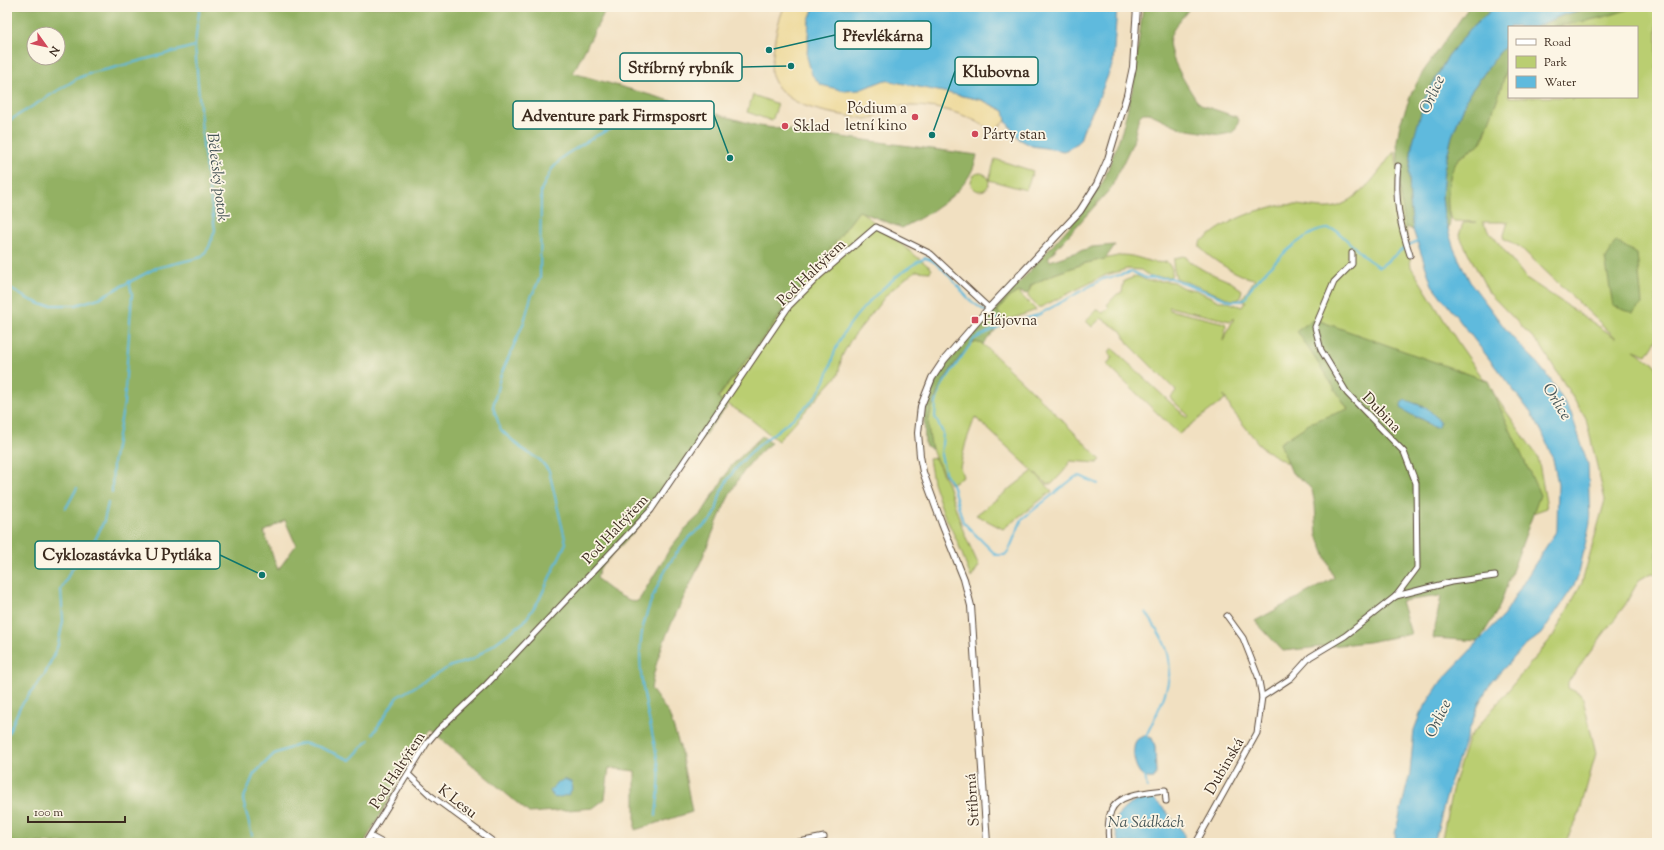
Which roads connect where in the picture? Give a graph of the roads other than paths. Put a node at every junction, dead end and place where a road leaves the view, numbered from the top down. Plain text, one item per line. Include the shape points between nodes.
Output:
1 (1137, 7) edge
2 (1398, 166) dead end
3 (1352, 253) dead end
4 (1410, 255) dead end
5 (989, 308) junction
6 (1495, 576) dead end
7 (1396, 596) junction
8 (1227, 616) dead end
9 (1262, 697) junction
10 (408, 774) junction
11 (1166, 801) dead end
12 (370, 836) junction
13 (824, 837) dead end
14 (365, 843) edge
15 (382, 843) edge
16 (495, 843) edge
17 (794, 843) edge
18 (987, 843) edge
19 (1109, 843) edge
20 (1196, 843) edge

1 - 5 street, Stříbrná via 1133,67 1127,95 1108,159 1097,184 1080,211
2 - 4 street via 1396,198 1400,223
3 - 7 street, Dubina via 1352,264 1334,282 1315,327 1321,350 1334,373 1347,393 1404,452 1416,483 1417,568
5 - 10 street, Pod Haltýřem via 931,254 876,227 820,275 789,306 651,510 486,685 438,730
5 - 18 street, Stříbrná via 944,360 932,378 921,406 918,433 923,472 964,579 971,606
6 - 7 street, Dubina via 1458,581
7 - 9 street, Dubina via 1345,636 1310,658 1291,678
8 - 9 street, Dubinská via 1243,638 1258,676
9 - 20 street, Dubinská via 1257,733
10 - 12 street, Pod Haltýřem
10 - 16 street, K Lesu via 430,795
11 - 19 street via 1165,790 1139,792 1119,801 1111,810
12 - 14 street, Pod Haltýřem
12 - 15 street
13 - 17 street

